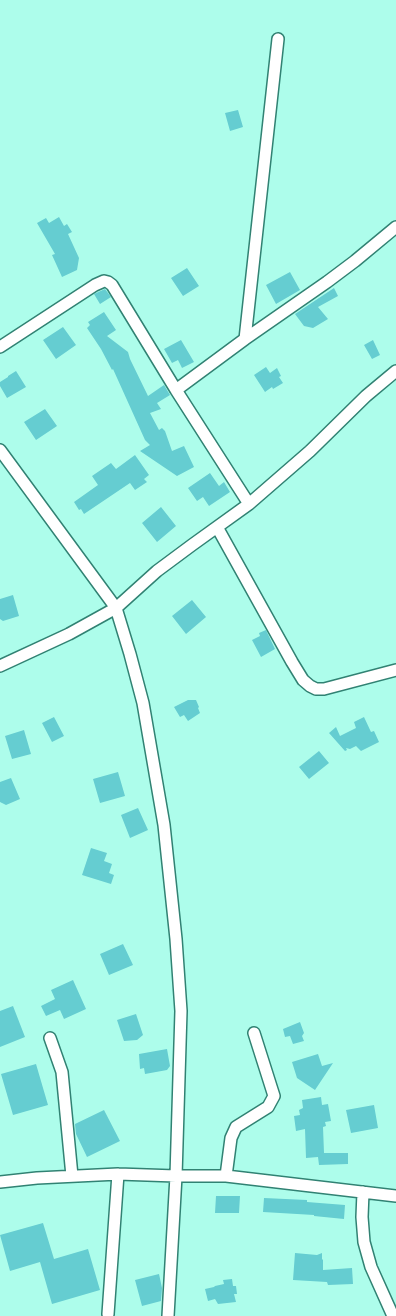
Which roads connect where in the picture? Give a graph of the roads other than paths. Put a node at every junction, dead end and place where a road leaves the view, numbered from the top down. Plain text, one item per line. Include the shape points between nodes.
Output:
1 (278, 39) dead end
2 (396, 227) edge
3 (245, 339) junction
4 (0, 347) edge
5 (396, 371) edge
6 (176, 390) junction
7 (0, 450) edge
8 (249, 504) junction
9 (217, 528) junction
10 (116, 608) junction
11 (0, 666) edge
12 (396, 670) edge
13 (254, 1033) dead end
14 (50, 1038) dead end
15 (118, 1174) junction
16 (72, 1176) junction
17 (176, 1176) junction
18 (226, 1176) junction
19 (0, 1182) edge
20 (363, 1192) junction
21 (396, 1196) edge
22 (108, 1314) dead end
23 (168, 1316) edge
24 (393, 1316) edge

1 - 3 street
2 - 3 street via 348,266
3 - 6 street
4 - 6 street via 104,281 112,285
5 - 8 street
6 - 8 street
7 - 10 street
8 - 9 street
9 - 10 street via 158,571
9 - 12 street via 292,662 310,686 324,689
10 - 11 street
10 - 17 street via 143,704 164,825 181,1011
13 - 18 street via 274,1096 268,1107 236,1127 231,1138
14 - 16 street via 62,1072
15 - 16 street
15 - 17 street
15 - 22 street
16 - 19 street
17 - 18 street
17 - 23 street
18 - 20 street
20 - 21 street
20 - 24 street via 364,1242 371,1267

